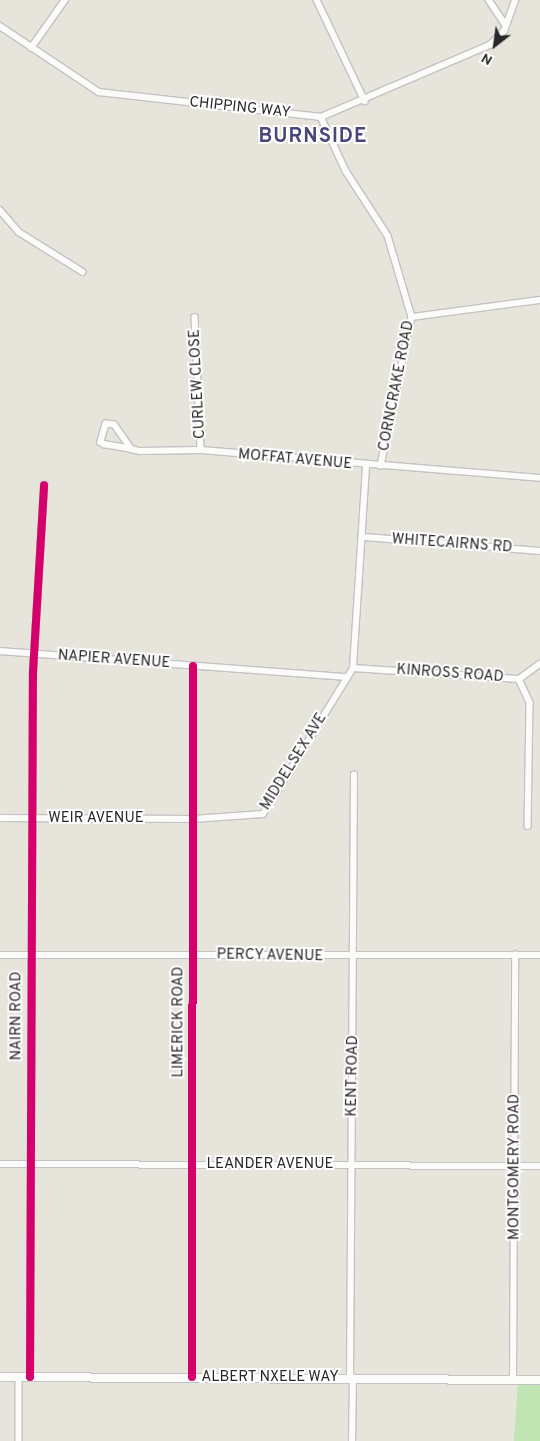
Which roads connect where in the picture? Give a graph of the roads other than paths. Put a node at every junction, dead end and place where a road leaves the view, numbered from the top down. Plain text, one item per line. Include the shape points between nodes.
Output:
1 (65, 0) edge
2 (317, 0) edge
3 (489, 0) edge
4 (514, 0) edge
5 (506, 25) junction
6 (0, 26) edge
7 (31, 48) junction
8 (364, 101) junction
9 (321, 117) junction
10 (0, 210) edge
11 (83, 272) dead end
12 (540, 300) edge
13 (195, 317) dead end
14 (412, 317) junction
15 (131, 449) junction
16 (201, 450) junction
17 (366, 466) junction
18 (381, 466) junction
19 (540, 478) edge
20 (44, 485) dead end
21 (364, 537) junction
22 (540, 551) edge
23 (0, 651) edge
24 (34, 654) junction
25 (540, 664) edge
26 (193, 666) junction
27 (353, 668) junction
28 (347, 677) junction
29 (519, 679) junction
30 (354, 775) dead end
31 (0, 818) edge
32 (32, 818) junction
33 (193, 819) junction
34 (528, 826) dead end
35 (0, 955) edge
36 (31, 955) junction
37 (193, 955) junction
38 (515, 955) junction
39 (540, 955) edge
40 (355, 956) junction
41 (0, 1164) edge
42 (31, 1164) junction
43 (350, 1164) junction
44 (192, 1166) junction
45 (515, 1166) junction
46 (540, 1166) edge
47 (0, 1377) edge
48 (19, 1377) junction
49 (30, 1377) junction
50 (192, 1377) junction
51 (351, 1378) junction
52 (514, 1379) junction
53 (540, 1380) edge
54 (19, 1441) edge
55 (352, 1441) edge

1 - 7 street
2 - 8 street
3 - 5 street
4 - 5 street
5 - 8 street, CHIPPING WAY via 490,45
6 - 7 street, CHIPPING WAY
7 - 9 street, CHIPPING WAY via 99,92
8 - 9 street, CHIPPING WAY
9 - 14 street, CORNCRAKE ROAD via 346,171 388,236
10 - 11 street via 19,232
12 - 14 street
13 - 16 street, CURLEW CLOSE
14 - 18 street, CORNCRAKE ROAD
15 - 15 street, MOFFAT AVENUE via 101,442 106,424 114,425
15 - 16 street, MOFFAT AVENUE
16 - 17 street, MOFFAT AVENUE
17 - 18 street, MOFFAT AVENUE
17 - 21 street
18 - 19 street, MOFFAT AVENUE
20 - 24 street, NAIRN ROAD
21 - 22 street, WHITECAIRNS RD
21 - 27 street
23 - 24 street, NAPIER AVENUE
24 - 26 street, NAPIER AVENUE
24 - 32 street, NAIRN ROAD
25 - 29 street
26 - 28 street, NAPIER AVENUE
26 - 33 street, LIMERICK ROAD
27 - 28 street
27 - 29 street, KINROSS ROAD
28 - 33 street, MIDDELSEX AVE via 263,814
29 - 34 street, KINROSS ROAD via 530,703
30 - 40 street, KENT ROAD
31 - 32 street, WEIR AVENUE
32 - 33 street, WEIR AVENUE
32 - 36 street, NAIRN ROAD
33 - 37 street, LIMERICK ROAD
35 - 36 street, PERCY AVENUE
36 - 37 street, PERCY AVENUE
36 - 42 street, NAIRN ROAD
37 - 40 street, PERCY AVENUE
37 - 44 street, LIMERICK ROAD
38 - 39 street, PERCY AVENUE
38 - 40 street, PERCY AVENUE
38 - 45 street, MONTGOMERY ROAD
40 - 43 street, KENT ROAD
41 - 42 street, LEANDER AVENUE
42 - 44 street, LEANDER AVENUE
42 - 49 street, NAIRN ROAD
43 - 44 street, LEANDER AVENUE
43 - 45 street, LEANDER AVENUE
43 - 51 street, KENT ROAD
44 - 50 street, LIMERICK ROAD
45 - 46 street, LEANDER AVENUE
45 - 52 street, MONTGOMERY ROAD
47 - 48 main road, ALBERT NXELE WAY
48 - 49 main road, ALBERT NXELE WAY
48 - 54 street
49 - 50 main road, ALBERT NXELE WAY
50 - 51 main road, ALBERT NXELE WAY
51 - 52 main road, ALBERT NXELE WAY
51 - 55 street, KENT ROAD
52 - 53 main road, ALBERT NXELE WAY

